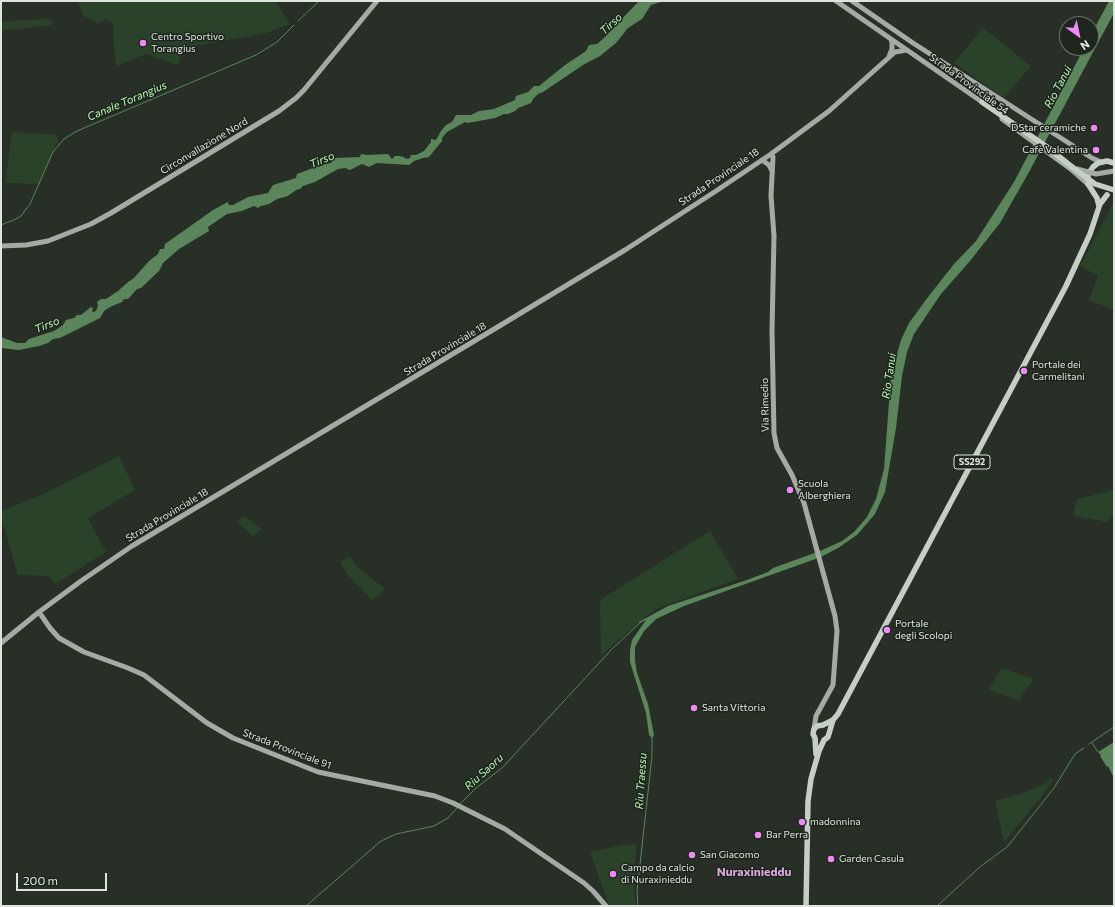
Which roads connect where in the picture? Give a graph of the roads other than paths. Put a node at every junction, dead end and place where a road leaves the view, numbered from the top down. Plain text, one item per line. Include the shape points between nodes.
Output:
1 (377, 1) edge
2 (836, 1) edge
3 (852, 1) edge
4 (892, 41) junction
5 (906, 50) junction
6 (889, 57) junction
7 (982, 102) joint
8 (1025, 134) junction
9 (771, 154) junction
10 (762, 160) junction
11 (1102, 162) junction
12 (1113, 162) edge
13 (1072, 166) junction
14 (1114, 171) edge
15 (772, 172) junction
16 (1090, 187) junction
17 (1114, 191) edge
18 (1107, 195) junction
19 (1099, 207) junction
20 (1, 246) edge
21 (39, 612) junction
22 (1, 643) edge
23 (833, 720) junction
24 (819, 726) junction
25 (829, 734) junction
26 (815, 738) junction
27 (824, 740) junction
28 (816, 762) junction
29 (606, 906) edge
30 (806, 906) edge

1 - 20 street, Circonvallazione Nord via 304,90 279,111 91,224 48,241
2 - 4 street, Strada Provinciale 54
3 - 11 street via 896,32
4 - 5 street, Strada Provinciale 54
4 - 6 street
5 - 6 street, Strada Provinciale 18 via 895,52
5 - 7 street, Strada Provinciale 54
6 - 9 street, Strada Provinciale 18 via 829,111
7 - 8 main road
8 - 13 main road
8 - 16 street
9 - 10 street, Strada Provinciale 18
9 - 15 street, Via Rimedio
10 - 15 street via 769,165
10 - 21 street, Strada Provinciale 18 via 618,254 145,538
11 - 12 main road
11 - 16 main road via 1089,171 1087,179
13 - 14 street, bridge via 1096,174
13 - 17 main road, bridge via 1095,184
15 - 24 street, Via Rimedio via 774,433 777,448 802,495 837,631 833,685 815,718
16 - 18 main road via 1098,194
16 - 19 main road
17 - 18 main road
18 - 19 main road, SS292
19 - 23 main road, SS292 via 1074,269
21 - 22 street, Strada Provinciale 18
21 - 29 street, Strada Provinciale 91 via 59,638 84,652 144,675 207,723 233,738 318,772 435,796 465,808 504,829 584,883
23 - 24 main road
23 - 25 main road, SS292
24 - 25 main road via 828,728
24 - 26 main road, SS292 via 813,734
25 - 27 main road, SS292
26 - 27 main road via 819,741
26 - 28 main road, SS292
27 - 28 main road, SS292
28 - 30 main road, SS292 via 808,801

